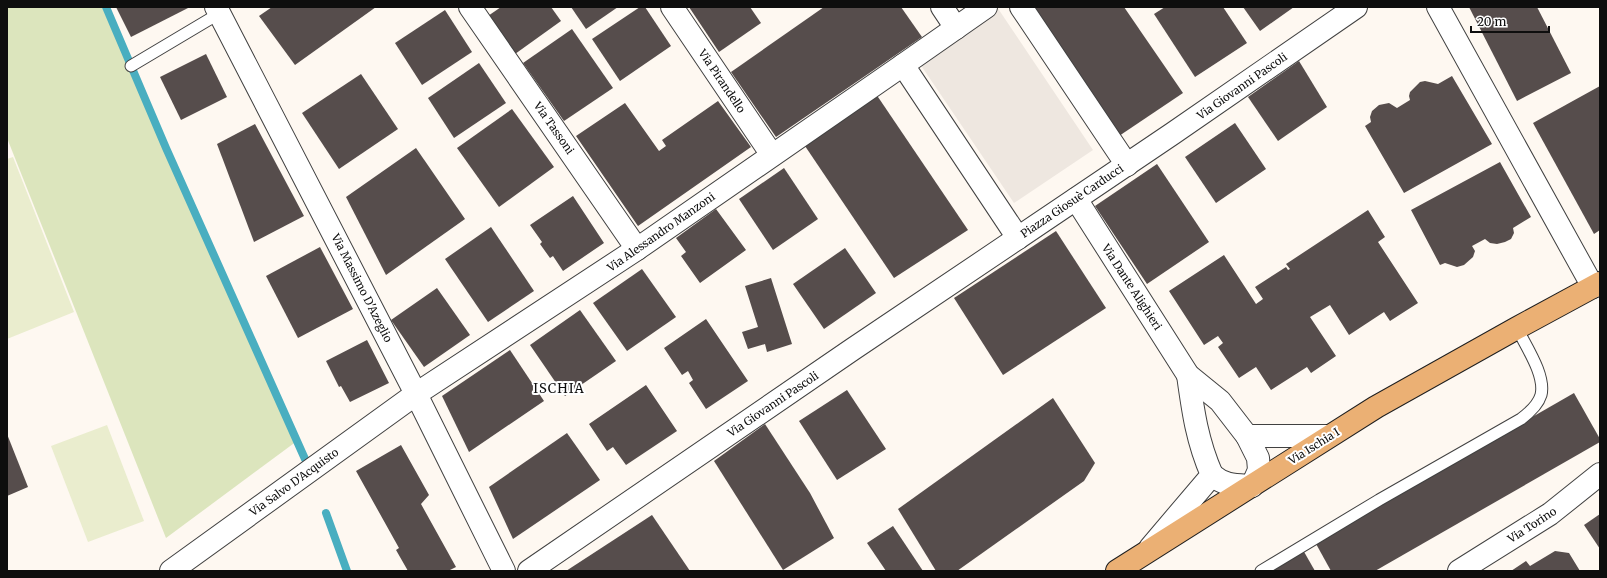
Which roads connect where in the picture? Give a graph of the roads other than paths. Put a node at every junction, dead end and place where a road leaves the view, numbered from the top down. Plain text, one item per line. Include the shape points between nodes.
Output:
1 (470, 7) edge
2 (672, 7) edge
3 (942, 7) edge
4 (986, 7) edge
5 (1022, 7) edge
6 (1356, 7) edge
7 (1438, 7) edge
8 (222, 9) edge
9 (956, 28) junction
10 (903, 65) junction
11 (131, 66) dead end
12 (772, 155) junction
13 (1127, 164) junction
14 (1076, 199) junction
15 (1018, 238) junction
16 (637, 250) junction
17 (1596, 285) edge
18 (1517, 328) junction
19 (1188, 375) junction
20 (416, 394) junction
21 (1247, 436) junction
22 (1329, 436) junction
23 (1600, 474) edge
24 (1212, 475) junction
25 (1252, 486) junction
26 (1147, 551) junction
27 (171, 571) edge
28 (504, 571) edge
29 (529, 571) edge
30 (1117, 571) edge
31 (1137, 571) edge
32 (1261, 571) edge
33 (1459, 571) edge

1 - 16 street, Via Tassoni
2 - 12 street, Via Pirandello
3 - 9 street
4 - 9 street
5 - 13 street, Piazza Giosuè Carducci
6 - 13 street, Via Giovanni Pascoli
7 - 17 street
8 - 11 lane
8 - 20 street, Via Massimo D'Azeglio
9 - 10 street
10 - 12 street, Via Alessandro Manzoni
10 - 15 street, Piazza Giosuè Carducci
12 - 16 street, Via Alessandro Manzoni
13 - 14 street, Piazza Giosuè Carducci
14 - 15 street, Piazza Giosuè Carducci
14 - 19 street, Via Dante Alighieri
15 - 29 street, Via Giovanni Pascoli
16 - 20 street, Via Alessandro Manzoni
17 - 18 main road, Via Ischia I
18 - 22 main road, Via Ischia I
18 - 32 lane via 1536,366 1541,385 1541,395 1530,412
19 - 21 street, Via Dante Alighieri via 1220,401
19 - 24 street, Via Dante Alighieri via 1197,433
20 - 27 street, Via Salvo D'Acquisto
20 - 28 street, Via Massimo D'Azeglio
21 - 22 street
21 - 25 street, Via Dante Alighieri via 1258,458 1259,470
22 - 25 main road, Via Ischia I
23 - 33 street, Via Torino via 1550,514
24 - 25 street via 1221,482 1231,485
24 - 26 street
25 - 26 main road, Via Ischia I
26 - 30 main road, Via Ischia I
26 - 31 street

